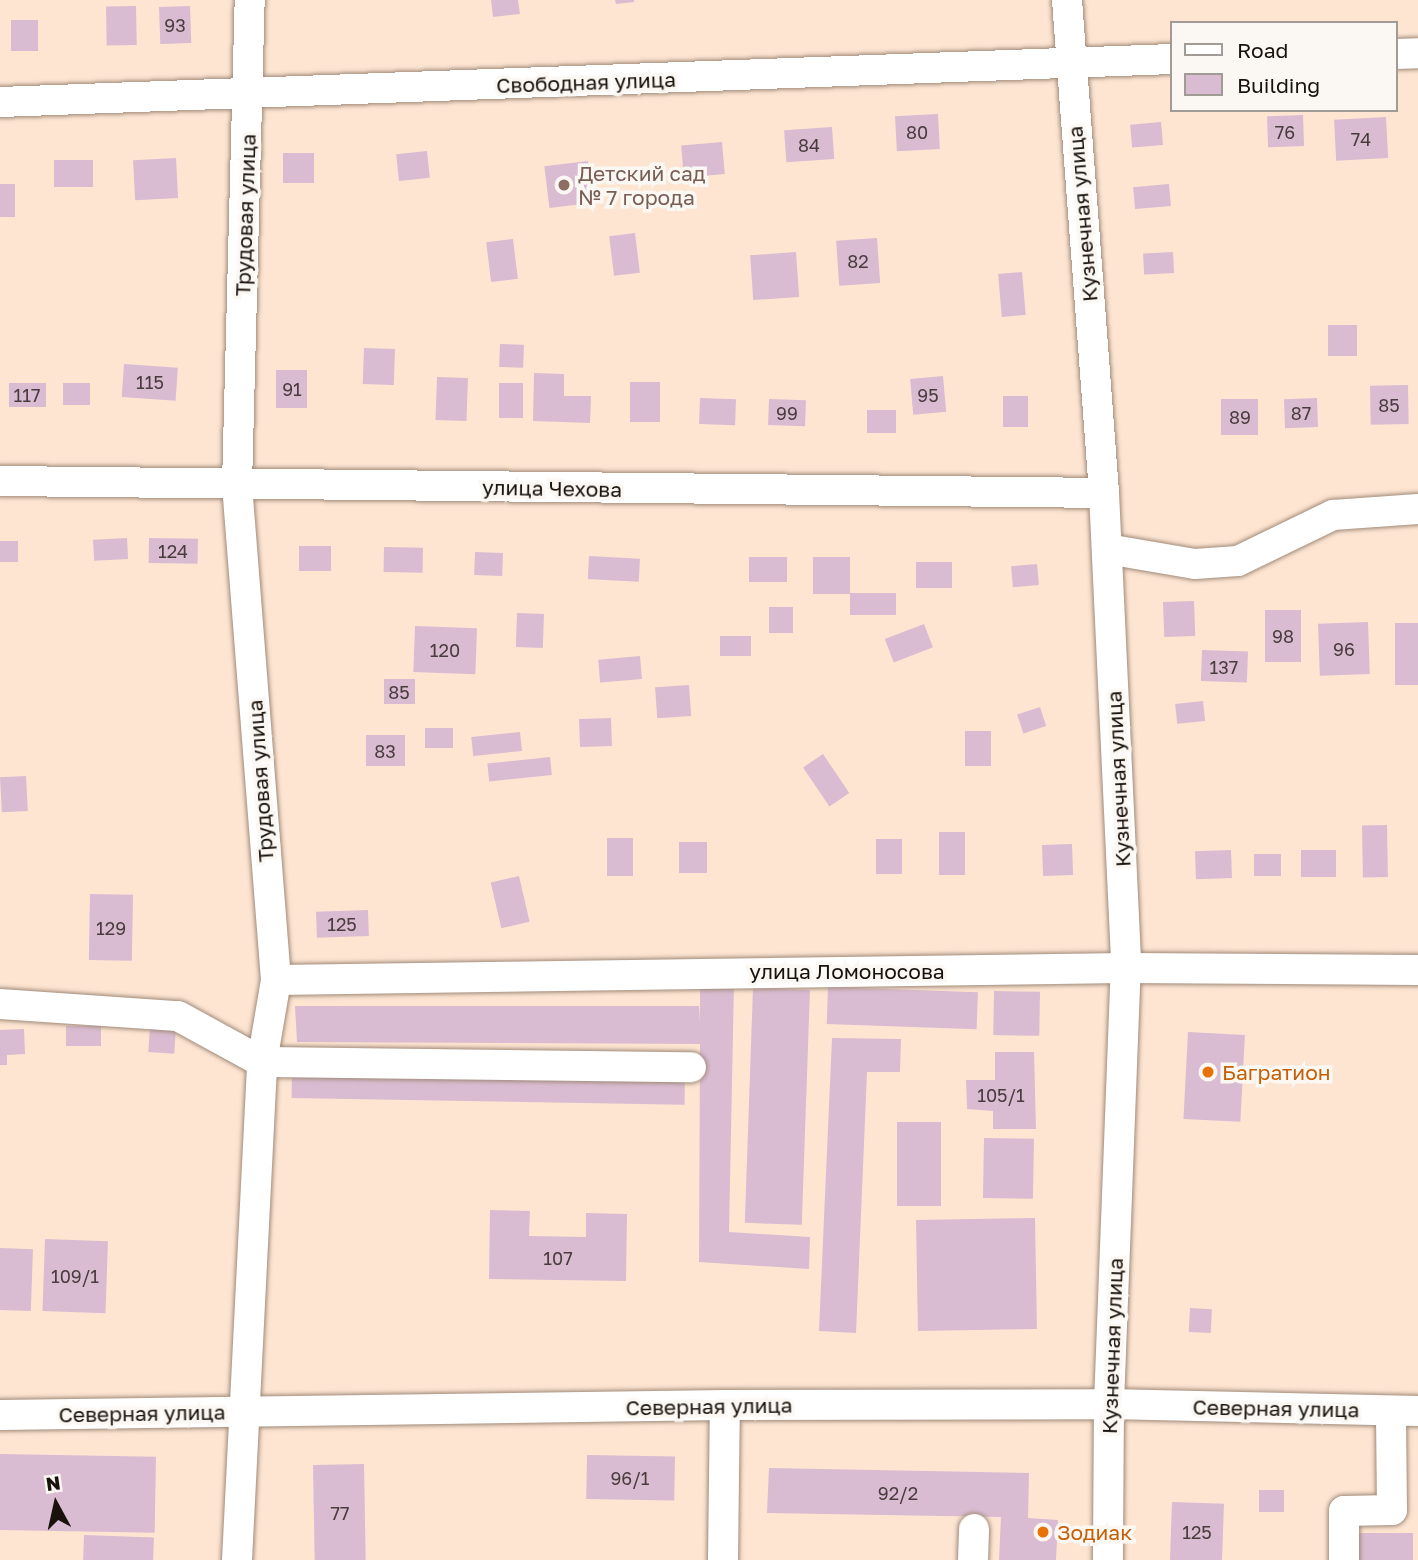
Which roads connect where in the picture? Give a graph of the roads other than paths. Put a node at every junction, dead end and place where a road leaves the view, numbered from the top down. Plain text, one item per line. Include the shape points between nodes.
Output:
1 (250, 0) edge
2 (1067, 0) edge
3 (1418, 53) edge
4 (1397, 54) edge
5 (1170, 59) edge
6 (1070, 62) junction
7 (248, 96) junction
8 (0, 102) edge
9 (0, 481) edge
10 (237, 485) junction
11 (1104, 493) junction
12 (1418, 509) edge
13 (1107, 549) junction
14 (1126, 968) junction
15 (1418, 970) edge
16 (276, 980) junction
17 (0, 1004) edge
18 (262, 1062) junction
19 (691, 1067) dead end
20 (1109, 1404) junction
21 (725, 1405) junction
22 (1405, 1411) edge
23 (245, 1412) junction
24 (0, 1415) edge
25 (974, 1529) dead end
26 (237, 1560) edge
27 (723, 1560) edge
28 (973, 1560) edge
29 (1108, 1560) edge
30 (1344, 1560) edge

1 - 7 street, Трудовая улица
2 - 6 street, Кузнечная улица
3 - 4 street
5 - 6 street, Свободная улица
6 - 7 street, Свободная улица
6 - 11 street, Кузнечная улица
7 - 8 street, Свободная улица
7 - 10 street, Трудовая улица
9 - 10 street, улица Чехова
10 - 11 street, улица Чехова
10 - 16 street, Трудовая улица
11 - 13 street, Кузнечная улица
12 - 13 street via 1333,515 1238,561 1195,564
13 - 14 street, Кузнечная улица
14 - 15 street, улица Ломоносова
14 - 16 street, улица Ломоносова
14 - 20 street, Кузнечная улица
16 - 18 street, Трудовая улица
17 - 18 street via 178,1016
18 - 19 street
18 - 23 street, Трудовая улица
20 - 21 street, Северная улица
20 - 22 street, Северная улица
20 - 29 street, Кузнечная улица
21 - 23 street, Северная улица
21 - 27 street
22 - 30 street via 1392,1510 1344,1511
23 - 24 street, Северная улица
23 - 26 street, Трудовая улица
25 - 28 street

